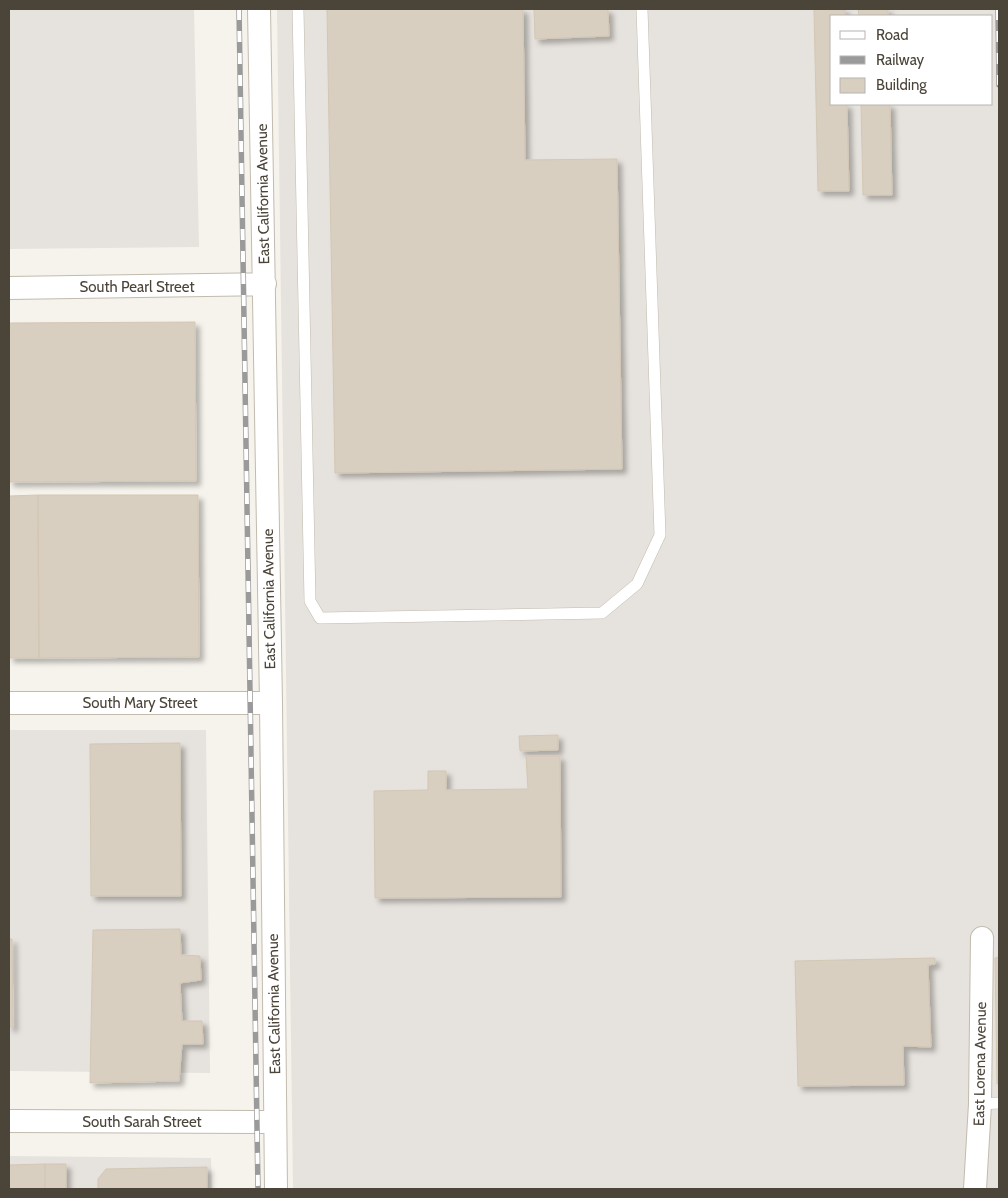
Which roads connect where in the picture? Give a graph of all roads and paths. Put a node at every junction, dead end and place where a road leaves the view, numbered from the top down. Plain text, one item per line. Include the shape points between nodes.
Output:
1 (259, 9) edge
2 (298, 9) edge
3 (642, 9) edge
4 (265, 284) junction
5 (9, 288) edge
6 (9, 703) edge
7 (271, 703) junction
8 (982, 938) dead end
9 (989, 1104) edge
10 (9, 1121) edge
11 (275, 1122) junction
12 (276, 1189) edge
13 (975, 1189) edge

1 - 4 street, East California Avenue
2 - 3 lane via 310,602 320,618 602,613 636,584 660,535
4 - 5 street, South Pearl Street
4 - 7 street, East California Avenue
6 - 7 street, South Mary Street
7 - 11 street, East California Avenue
8 - 9 street, East Lorena Avenue
9 - 13 street, East Lorena Avenue
10 - 11 street, South Sarah Street
11 - 12 street, East California Avenue

